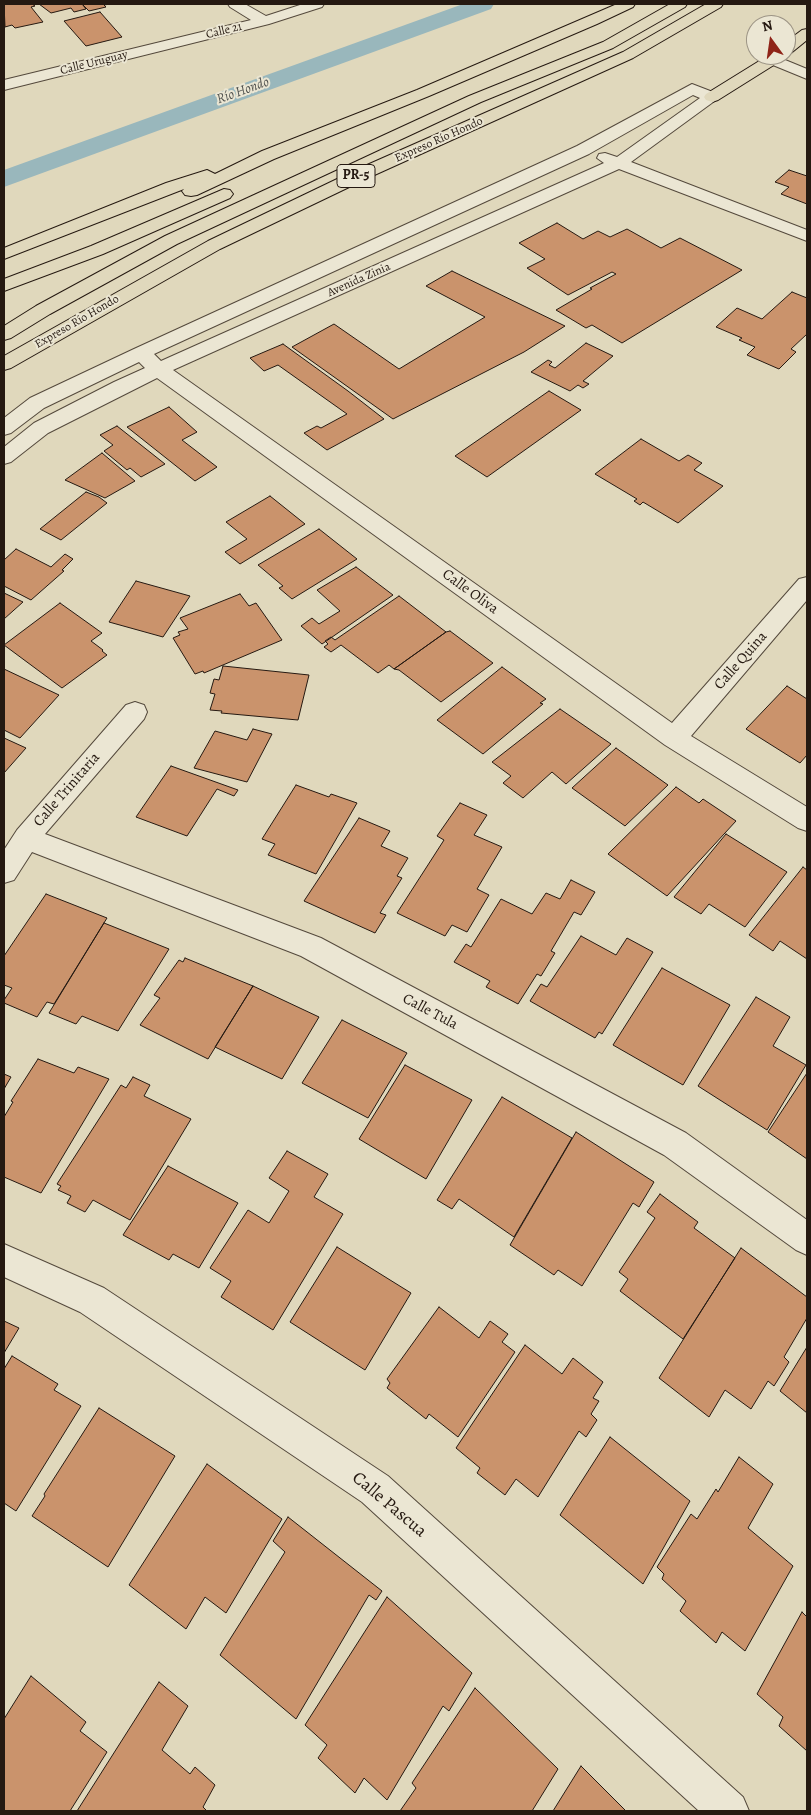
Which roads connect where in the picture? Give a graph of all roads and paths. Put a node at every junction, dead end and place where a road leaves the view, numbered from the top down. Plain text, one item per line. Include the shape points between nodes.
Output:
1 (235, 4) edge
2 (317, 4) edge
3 (628, 4) edge
4 (652, 4) edge
5 (680, 4) edge
6 (716, 4) edge
7 (264, 21) junction
8 (807, 33) edge
9 (185, 41) joint
10 (796, 42) edge
11 (764, 65) edge
12 (794, 65) edge
13 (807, 74) edge
14 (4, 86) edge
15 (712, 97) junction
16 (332, 148) dead end
17 (582, 150) junction
18 (268, 155) junction
19 (619, 163) junction
20 (242, 187) dead end
21 (807, 236) edge
22 (171, 240) junction
23 (97, 250) junction
24 (4, 254) edge
25 (4, 271) edge
26 (4, 285) edge
27 (4, 298) edge
28 (4, 317) edge
29 (4, 334) edge
30 (141, 353) junction
31 (4, 364) edge
32 (159, 370) junction
33 (4, 428) edge
34 (4, 457) edge
35 (807, 585) edge
36 (135, 712) dead end
37 (674, 738) junction
38 (807, 820) edge
39 (26, 838) junction
40 (4, 872) edge
41 (807, 1239) edge
42 (4, 1260) edge
43 (729, 1811) edge

1 - 7 street
2 - 7 street, Calle 21
3 - 18 highway via 517,54
4 - 16 highway via 591,36
5 - 22 highway via 608,45 475,99
6 - 31 highway, Expreso Río Hondo / PR-5 via 628,55 364,173 214,245
7 - 9 street, Calle 21
8 - 10 highway
9 - 14 street, Calle Uruguay
11 - 15 highway
12 - 13 street
15 - 17 street, Avenida Zinia via 692,89
15 - 19 street, Avenida Zinia
17 - 19 street
17 - 30 street, Avenida Zinia
18 - 24 highway via 172,187
18 - 25 highway via 134,218
19 - 21 street
19 - 32 street, Avenida Zinia
20 - 23 highway
22 - 28 highway via 76,279
22 - 29 highway
23 - 26 highway
23 - 27 highway
30 - 32 street, Calle Oliva
30 - 33 street, Avenida Zinia via 36,403
32 - 34 street, Avenida Zinia via 41,428
32 - 37 street, Calle Oliva
35 - 37 street, Calle Quina
36 - 39 street, Calle Trinitaria
37 - 38 street, Calle Oliva
39 - 40 street, Calle Trinitaria
39 - 41 street, Calle Tula via 311,947 675,1144
42 - 43 street, Calle Pascua via 92,1300 375,1489

